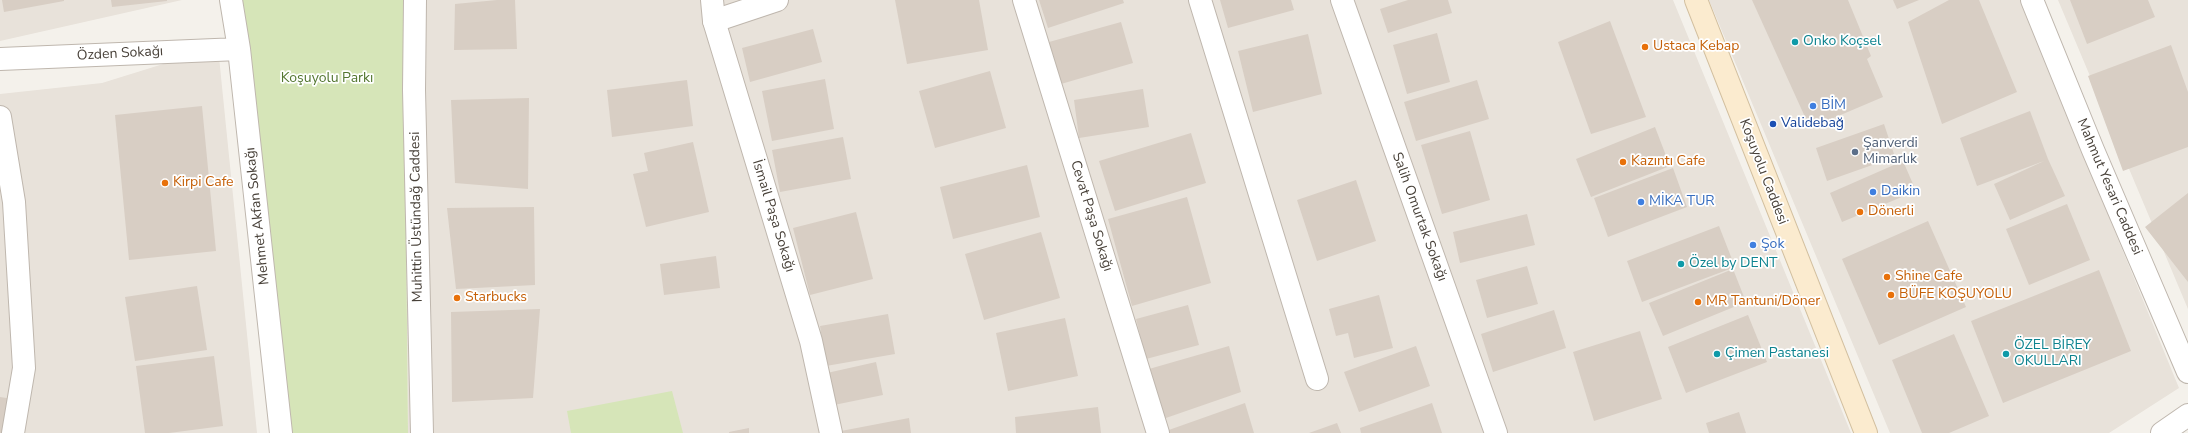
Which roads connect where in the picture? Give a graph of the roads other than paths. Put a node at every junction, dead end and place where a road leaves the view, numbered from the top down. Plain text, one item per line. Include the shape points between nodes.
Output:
1 (231, 0) edge
2 (416, 0) edge
3 (777, 0) edge
4 (1024, 0) edge
5 (1200, 0) edge
6 (1342, 0) edge
7 (1696, 0) edge
8 (2032, 0) edge
9 (713, 10) edge
10 (239, 48) junction
11 (0, 59) edge
12 (0, 117) edge
13 (2188, 372) edge
14 (1317, 379) dead end
15 (2188, 415) edge
16 (14, 433) edge
17 (281, 433) edge
18 (422, 433) edge
19 (831, 433) edge
20 (1158, 433) edge
21 (1496, 433) edge
22 (1866, 433) edge
23 (2162, 433) edge

1 - 10 street, Mehmet Akfan Sokağı
2 - 18 street, Muhittin Üstündağ Caddesi via 414,98
3 - 9 street
4 - 20 street, Cevat Paşa Sokağı
5 - 14 street
6 - 21 street, Salih Omurtak Sokağı
7 - 22 main road, Koşuyolu Caddesi
8 - 13 street, Mahmut Yesari Caddesi via 2092,150
9 - 19 street, İsmail Paşa Sokağı via 812,341
10 - 11 street, Özden Sokağı
10 - 17 street, Mehmet Akfan Sokağı
12 - 16 street via 14,202 24,368
15 - 23 street

